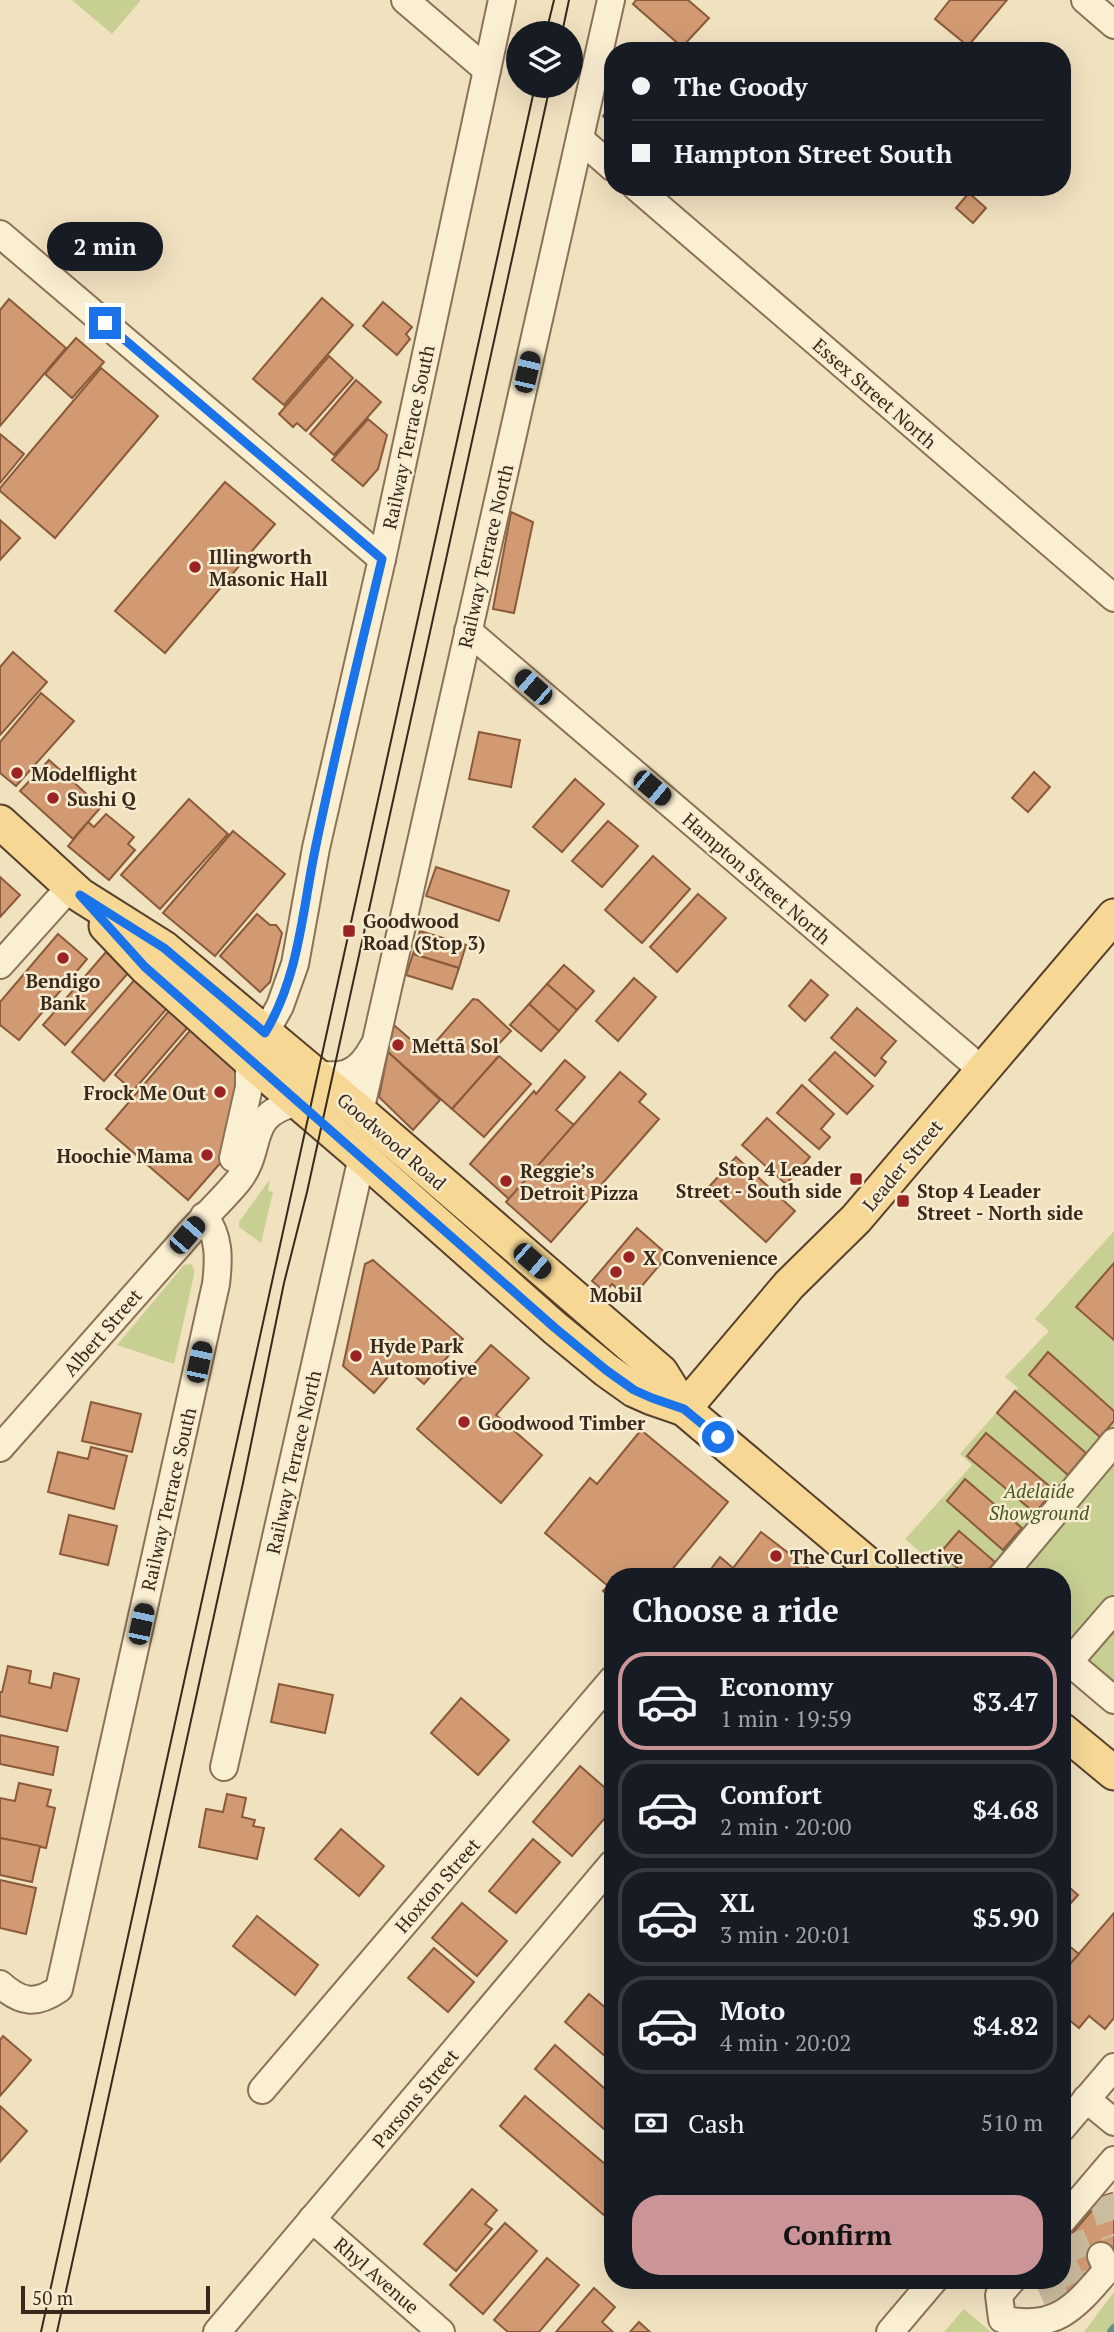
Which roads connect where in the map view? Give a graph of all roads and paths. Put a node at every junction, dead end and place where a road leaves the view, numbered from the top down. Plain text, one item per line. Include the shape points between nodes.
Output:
1 (405, 0) edge
2 (502, 0) edge
3 (611, 0) edge
4 (1085, 0) edge
5 (1114, 25) edge
6 (487, 70) junction
7 (580, 139) junction
8 (604, 160) edge
9 (646, 196) edge
10 (0, 234) edge
11 (382, 559) junction
12 (1114, 598) edge
13 (468, 631) junction
14 (0, 822) edge
15 (75, 891) junction
16 (1114, 916) edge
17 (0, 965) edge
18 (376, 1042) junction
19 (257, 1046) junction
20 (982, 1070) junction
21 (312, 1073) junction
22 (298, 1102) junction
23 (360, 1112) junction
24 (362, 1157) junction
25 (204, 1216) junction
26 (684, 1409) junction
27 (1114, 1442) edge
28 (0, 1448) edge
29 (866, 1568) edge
30 (1009, 1568) edge
31 (1114, 1610) edge
32 (1071, 1654) edge
33 (1071, 1663) edge
34 (604, 1689) edge
35 (1114, 1700) edge
36 (1071, 1737) edge
37 (224, 1767) dead end
38 (1114, 1773) edge
39 (604, 1873) edge
40 (0, 1984) edge
41 (1114, 2067) edge
42 (262, 2090) dead end
43 (1086, 2099) junction
44 (1071, 2116) edge
45 (1114, 2122) edge
46 (1114, 2161) edge
47 (1079, 2210) edge
48 (312, 2219) junction
49 (1084, 2288) edge
50 (926, 2289) edge
51 (1004, 2289) edge
52 (218, 2332) edge
53 (441, 2332) edge
54 (890, 2332) edge

1 - 6 street
2 - 6 street, Railway Terrace South
3 - 7 street, Railway Terrace North
4 - 5 street
6 - 11 street, Railway Terrace South
7 - 8 street
7 - 13 street, Railway Terrace North
9 - 12 street, Essex Street North
10 - 11 street
11 - 19 street, Railway Terrace South via 316,848 295,964 280,1006
13 - 18 street, Railway Terrace North
13 - 20 street, Hampton Street North
14 - 15 main road, Goodwood Road
15 - 17 street
15 - 19 main road, Goodwood Road via 145,967
16 - 20 main road, Leader Street
18 - 21 street via 352,1072
18 - 23 street, Railway Terrace North
19 - 21 main road, Goodwood Road
19 - 22 main road, Goodwood Road
19 - 25 street, Albert Street via 234,1156
20 - 26 main road, Leader Street via 856,1219 789,1284
21 - 23 main road, Goodwood Road
22 - 24 main road, Goodwood Road
22 - 25 street, Albert Street via 268,1115 241,1177
23 - 26 main road, Goodwood Road via 661,1372
24 - 26 main road, Goodwood Road via 606,1370 643,1394
24 - 37 street, Railway Terrace North
25 - 28 street, Albert Street
25 - 40 street, Railway Terrace South via 216,1238 216,1284 59,1989 35,2001 11,1994
26 - 29 main road, Goodwood Road
27 - 30 street
31 - 32 street
33 - 35 street
34 - 42 street, Hoxton Street
36 - 38 main road
39 - 48 street, Parsons Street
41 - 43 street
43 - 44 street
43 - 45 street
46 - 47 street
48 - 52 street, Parsons Street
48 - 53 street, Rhyl Avenue
49 - 51 street via 1043,2328 1018,2327 1002,2319 999,2295
50 - 54 street

